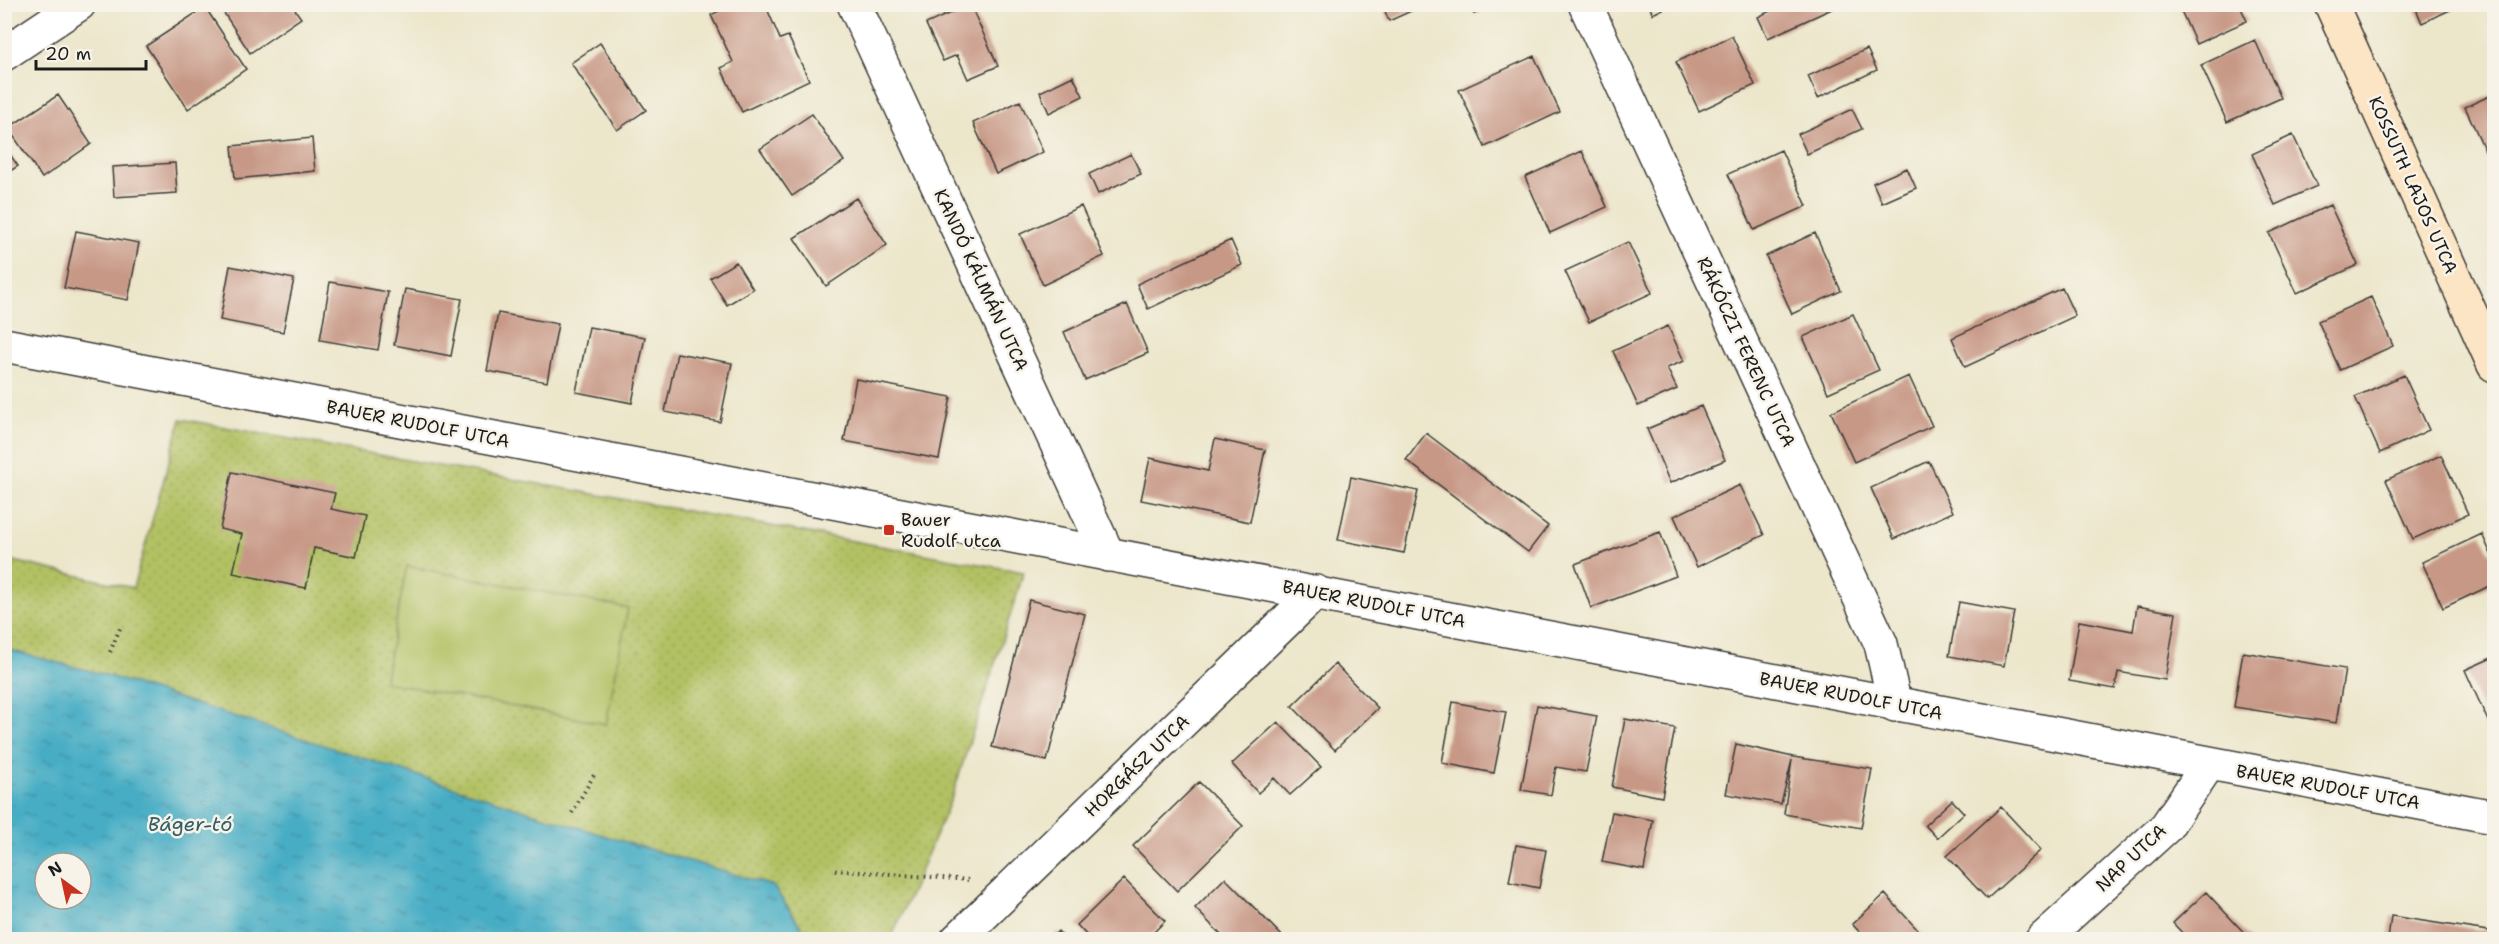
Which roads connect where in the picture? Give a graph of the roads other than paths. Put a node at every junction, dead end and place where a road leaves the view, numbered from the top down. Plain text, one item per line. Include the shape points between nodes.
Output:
1 (79, 4) edge
2 (854, 4) edge
3 (1585, 4) edge
4 (2331, 4) edge
5 (4, 54) edge
6 (4, 345) edge
7 (2494, 365) edge
8 (1108, 555) junction
9 (1316, 592) junction
10 (1895, 705) junction
11 (2208, 765) junction
12 (2494, 818) edge
13 (957, 939) edge
14 (2042, 939) edge

1 - 5 street
2 - 8 street, KANDÓ KÁLMÁN UTCA
3 - 10 street, RÁKÓCZI FERENC UTCA via 1881,644
4 - 7 main road, KOSSUTH LAJOS UTCA
6 - 8 street, BAUER RUDOLF UTCA
8 - 9 street, BAUER RUDOLF UTCA
9 - 10 street, BAUER RUDOLF UTCA
9 - 13 street, HORGÁSZ UTCA
10 - 11 street, BAUER RUDOLF UTCA
11 - 12 street, BAUER RUDOLF UTCA
11 - 14 street, NAP UTCA via 2166,827

